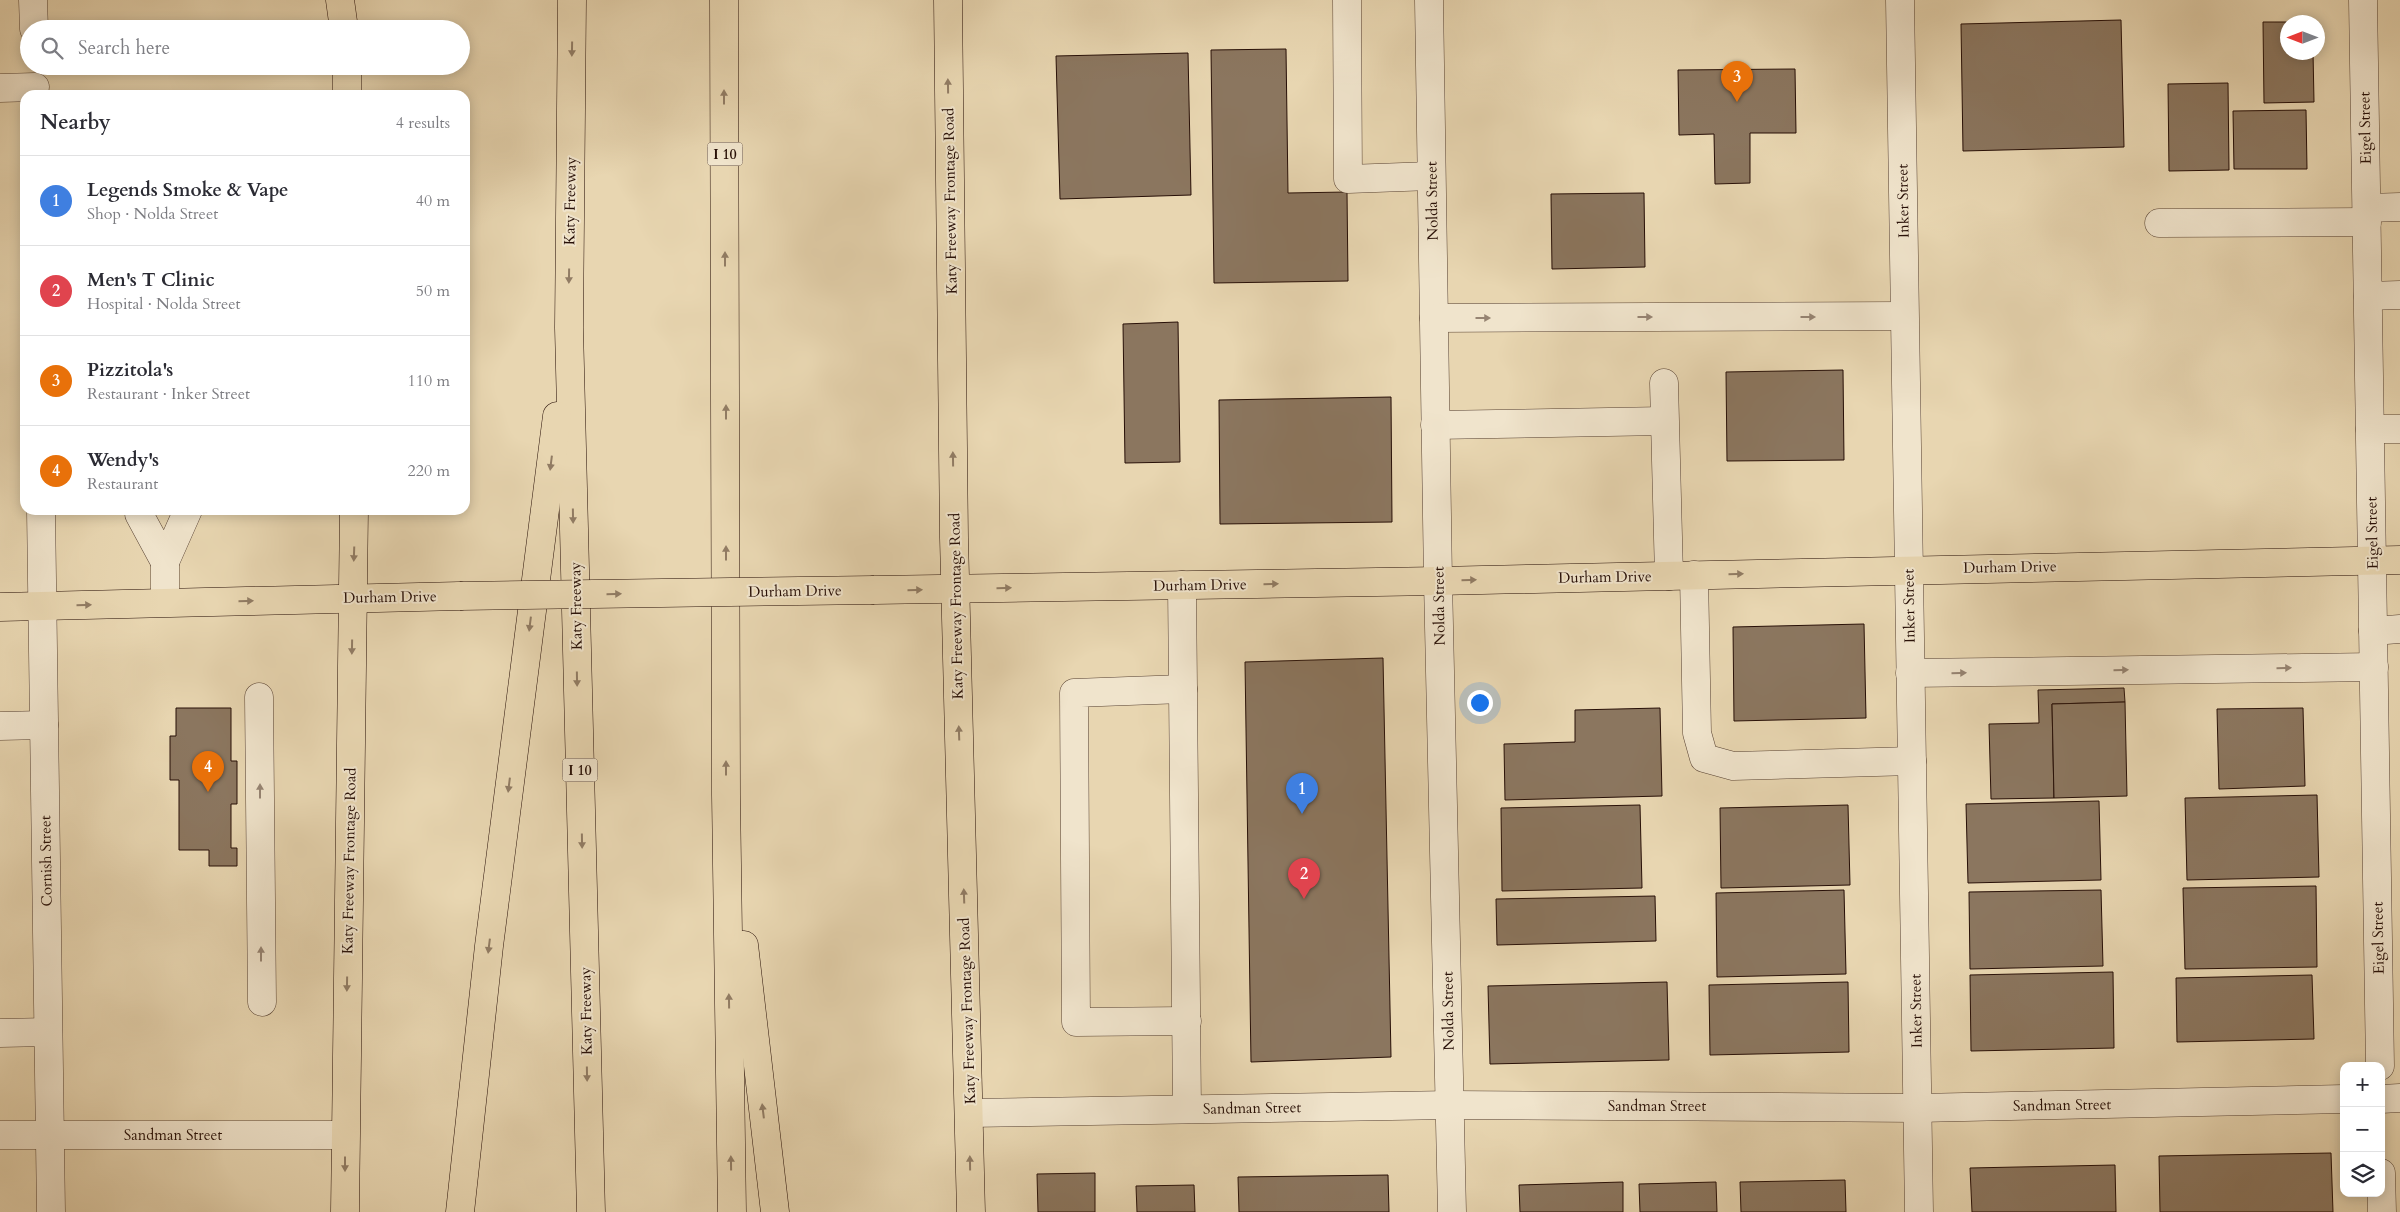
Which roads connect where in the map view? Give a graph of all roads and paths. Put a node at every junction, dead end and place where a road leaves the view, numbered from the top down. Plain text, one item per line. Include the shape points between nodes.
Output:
1 (33, 0) edge
2 (340, 0) edge
3 (572, 0) edge
4 (724, 0) edge
5 (948, 0) edge
6 (1347, 0) edge
7 (1429, 0) edge
8 (1900, 0) edge
9 (2363, 0) edge
10 (34, 20) edge
11 (343, 20) edge
12 (347, 75) edge
13 (35, 83) edge
14 (0, 88) edge
15 (347, 90) edge
16 (1432, 176) junction
17 (2400, 207) edge
18 (2367, 215) junction
19 (2159, 223) dead end
20 (2400, 295) edge
21 (2368, 296) junction
22 (1904, 316) junction
23 (1434, 318) junction
24 (568, 328) junction
25 (1664, 383) dead end
26 (1664, 421) junction
27 (1435, 425) junction
28 (2370, 429) junction
29 (2400, 429) edge
30 (41, 515) edge
31 (140, 515) edge
32 (186, 515) edge
33 (354, 515) edge
34 (2372, 560) junction
35 (2400, 560) edge
36 (164, 562) junction
37 (1908, 570) junction
38 (1681, 575) junction
39 (1438, 581) junction
40 (1182, 585) junction
41 (955, 589) junction
42 (352, 598) junction
43 (165, 602) junction
44 (42, 606) junction
45 (0, 607) edge
46 (2400, 629) edge
47 (2373, 631) junction
48 (2374, 666) junction
49 (1910, 673) junction
50 (1184, 689) junction
51 (259, 697) dead end
52 (44, 725) junction
53 (0, 726) edge
54 (1912, 761) junction
55 (726, 795) junction
56 (262, 1002) dead end
57 (1187, 1021) junction
58 (48, 1032) junction
59 (0, 1033) edge
60 (2380, 1062) edge
61 (2400, 1098) edge
62 (2340, 1099) edge
63 (2385, 1099) edge
64 (1451, 1105) junction
65 (1918, 1108) junction
66 (1187, 1109) junction
67 (969, 1113) junction
68 (345, 1135) junction
69 (0, 1136) edge
70 (50, 1136) junction
71 (2382, 1197) edge
72 (51, 1212) edge
73 (345, 1212) edge
74 (460, 1212) edge
75 (591, 1212) edge
76 (732, 1212) edge
77 (774, 1212) edge
78 (971, 1212) edge
79 (1452, 1212) edge
80 (1919, 1212) edge
81 (2382, 1212) edge

1 - 10 street
2 - 11 main road
3 -> 24 main road, Katy Freeway / I 10
55 -> 4 main road, I 10
41 -> 5 main road, Katy Freeway Frontage Road
6 - 16 street via 1348,179
7 - 16 street, Nolda Street
8 - 22 street, Inker Street
9 - 18 street, Eigel Street
12 - 15 main road
13 - 14 street
16 - 23 street, Nolda Street
17 - 18 street
18 - 19 street
18 - 21 street, Eigel Street
20 - 21 street
21 - 28 street, Eigel Street
23 -> 22 street
22 - 37 street, Inker Street
23 - 27 street, Nolda Street
24 -> 74 main road via 489,946
24 -> 75 main road, Katy Freeway / I 10
25 - 26 street
26 - 27 street
26 - 38 street
27 - 39 street, Nolda Street
28 - 29 street
28 - 34 street, Eigel Street
30 - 44 street, Cornish Street
31 - 36 street
32 - 36 street
33 -> 42 main road, Katy Freeway Frontage Road
34 - 35 main road, Durham Drive
34 - 37 main road, Durham Drive
34 - 47 street, Eigel Street
36 - 43 street
38 -> 37 main road, Durham Drive
37 - 49 street, Inker Street
39 -> 38 main road, Durham Drive
38 - 54 street via 1697,733 1704,758 1732,766
40 -> 39 main road, Durham Drive
39 - 64 street, Nolda Street
41 -> 40 main road, Durham Drive
40 - 50 street
42 -> 41 main road, Durham Drive, bridge
67 -> 41 main road, Katy Freeway Frontage Road
43 -> 42 main road, Durham Drive
42 -> 68 main road, Katy Freeway Frontage Road
44 -> 43 main road, Durham Drive
44 - 45 main road, Durham Drive
44 - 52 street, Cornish Street
46 - 47 street
47 - 48 street, Eigel Street
49 -> 48 street
48 - 60 street, Eigel Street
49 - 54 street, Inker Street
50 - 57 street
50 - 57 street via 1074,693 1076,1022
56 -> 51 street
52 - 53 street
52 - 58 street, Cornish Street
54 - 65 street, Inker Street
76 -> 55 main road, I 10
77 -> 55 main road
57 - 66 street
58 - 59 street
58 - 70 street, Cornish Street
61 - 63 street
62 - 65 street, Sandman Street
64 - 65 street, Sandman Street
64 - 66 street, Sandman Street
64 - 79 street, Nolda Street
65 - 80 street, Inker Street
66 - 67 street, Sandman Street
78 -> 67 main road, Katy Freeway Frontage Road
68 - 70 street, Sandman Street
68 -> 73 main road, Katy Freeway Frontage Road
69 - 70 street, Sandman Street
70 - 72 street, Cornish Street
71 - 81 street

